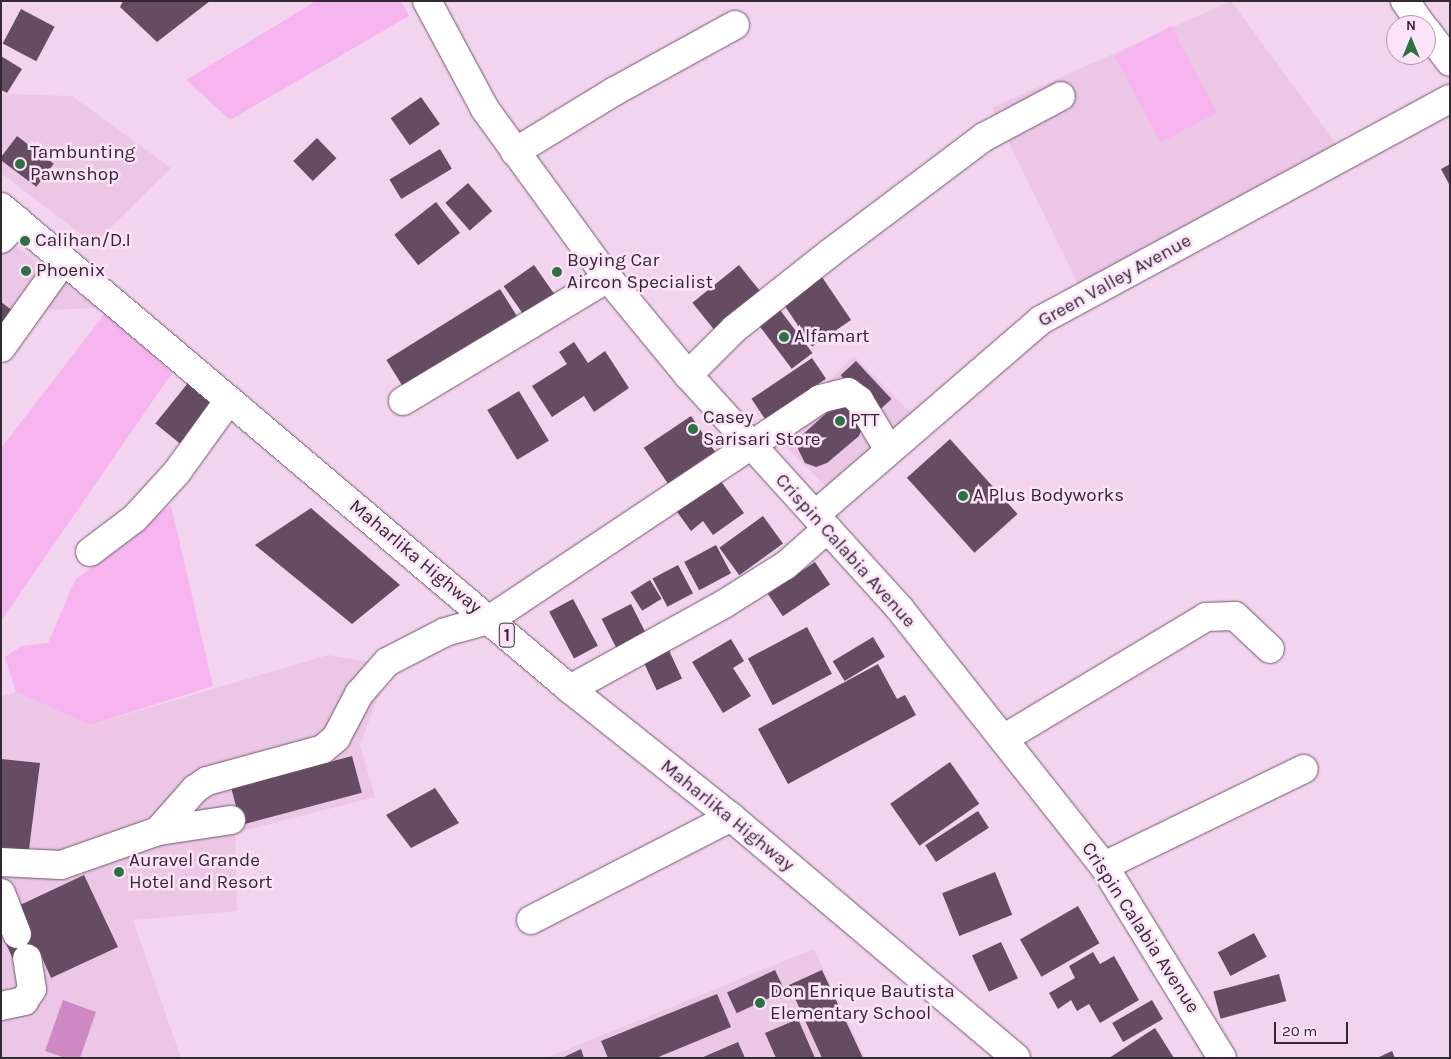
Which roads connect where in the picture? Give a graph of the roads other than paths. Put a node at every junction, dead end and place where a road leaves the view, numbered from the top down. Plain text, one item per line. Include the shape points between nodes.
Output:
1 (427, 1) edge
2 (1405, 1) edge
3 (1415, 15) edge
4 (735, 24) dead end
5 (1436, 43) edge
6 (1450, 62) edge
7 (1061, 96) dead end
8 (1450, 99) edge
9 (515, 152) junction
10 (7, 222) edge
11 (64, 260) junction
12 (608, 278) junction
13 (1, 348) edge
14 (688, 375) junction
15 (229, 400) junction
16 (403, 401) dead end
17 (750, 444) junction
18 (889, 450) junction
19 (821, 522) junction
20 (90, 552) dead end
21 (489, 620) junction
22 (1270, 649) dead end
23 (570, 689) junction
24 (1003, 739) junction
25 (1304, 769) dead end
26 (731, 818) junction
27 (231, 820) dead end
28 (158, 831) junction
29 (1, 862) edge
30 (1104, 866) junction
31 (1, 893) edge
32 (531, 920) dead end
33 (1, 1006) edge
34 (1016, 1058) edge
35 (1222, 1058) edge

1 - 9 main road, Crispin Calabia Avenue via 486,109
2 - 3 main road
4 - 9 main road via 615,90
5 - 6 main road
7 - 14 main road via 984,137 734,329
8 - 18 main road, Green Valley Avenue via 1041,320
9 - 12 main road, Crispin Calabia Avenue
10 - 11 main road, Maharlika Highway / 1
11 - 13 main road
11 - 15 main road, Maharlika Highway / 1
12 - 14 main road, Crispin Calabia Avenue
12 - 16 main road
14 - 17 main road, Crispin Calabia Avenue
15 - 20 main road via 177,472 147,505
15 - 21 main road, Maharlika Highway / 1
17 - 18 main road via 820,399 848,392 859,400
17 - 19 main road, Crispin Calabia Avenue
17 - 21 main road
18 - 19 main road, Green Valley Avenue
19 - 23 main road, Green Valley Avenue via 786,565 724,604
19 - 24 main road, Crispin Calabia Avenue via 900,609
21 - 23 main road, Maharlika Highway / 1
21 - 28 main road via 445,632 387,662 359,694 336,738 323,749 207,781 195,789
22 - 24 main road via 1235,616 1206,617
23 - 26 main road, Maharlika Highway / 1
24 - 30 main road, Crispin Calabia Avenue
25 - 30 main road
26 - 32 main road
26 - 34 main road, Maharlika Highway / 1
27 - 28 main road
28 - 29 main road via 61,865
30 - 35 main road, Crispin Calabia Avenue
31 - 33 main road via 22,946 32,989 24,1001

